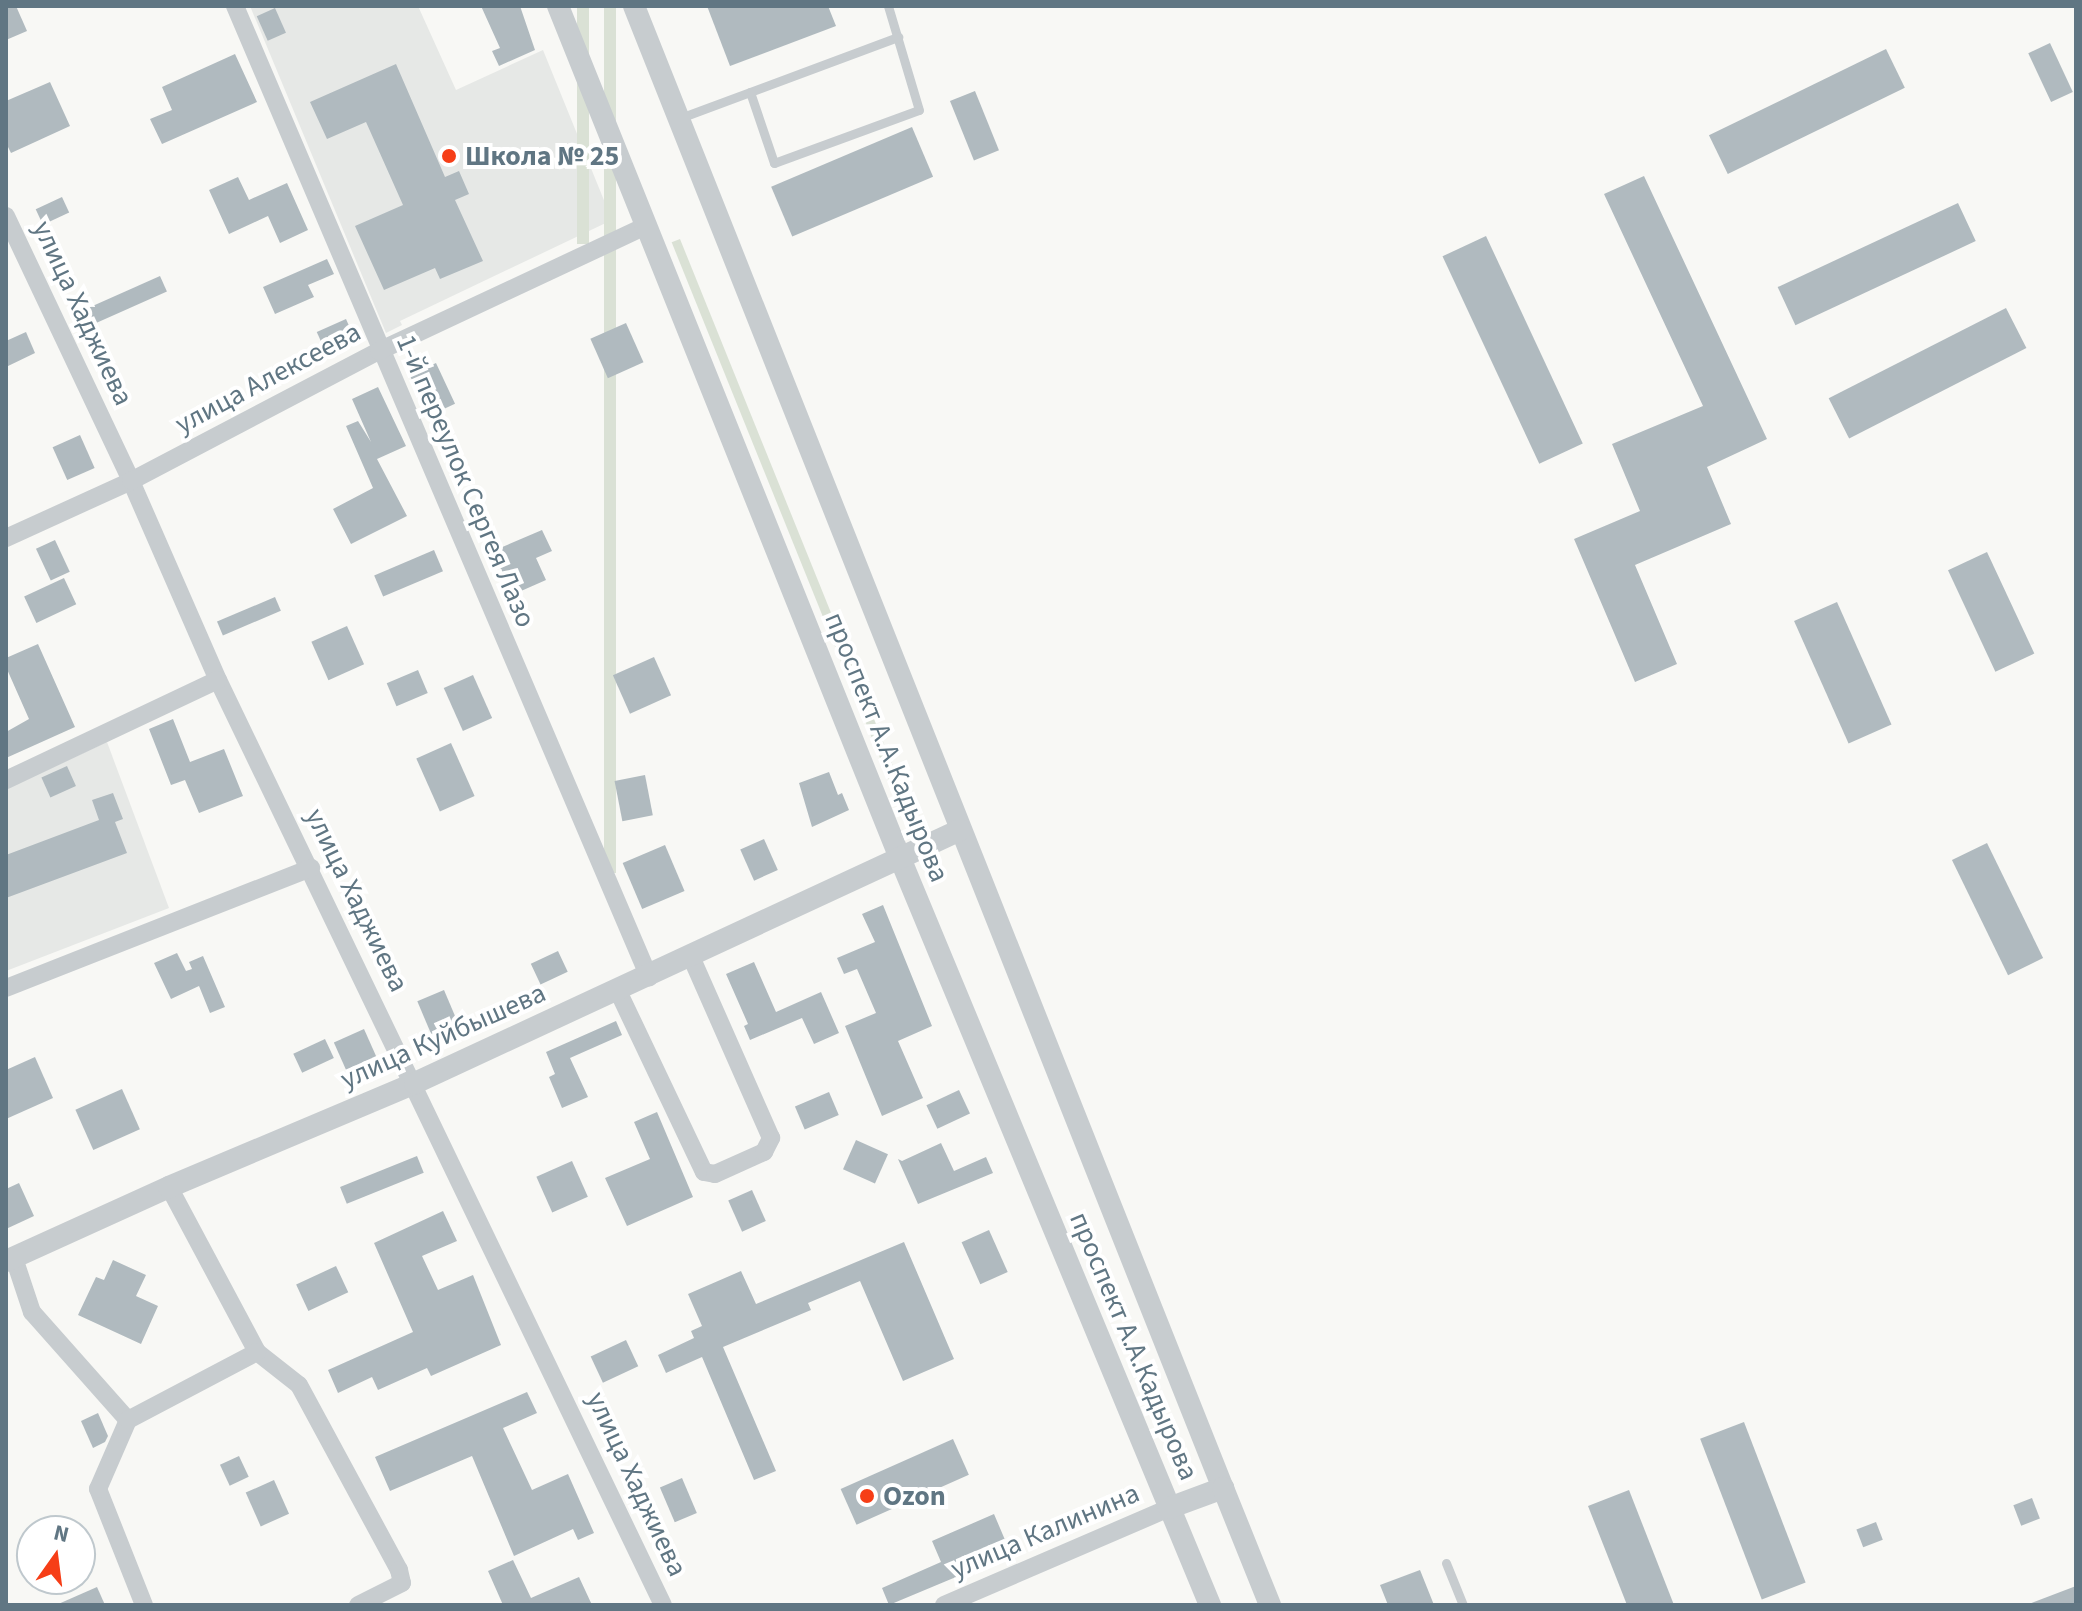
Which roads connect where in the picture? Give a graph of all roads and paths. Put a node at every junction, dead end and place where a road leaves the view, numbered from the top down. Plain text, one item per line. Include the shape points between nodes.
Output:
1 (235, 6) edge
2 (558, 6) edge
3 (634, 6) edge
4 (888, 6) edge
5 (898, 37) junction
6 (750, 92) junction
7 (678, 119) junction
8 (6, 216) edge
9 (644, 227) junction
10 (12, 245) edge
11 (379, 351) junction
12 (131, 481) junction
13 (6, 538) edge
14 (218, 680) junction
15 (6, 780) edge
16 (960, 830) junction
17 (900, 858) junction
18 (311, 868) junction
19 (691, 957) junction
20 (649, 977) junction
21 (6, 988) edge
22 (618, 991) junction
23 (415, 1083) junction
24 (169, 1187) junction
25 (10, 1260) edge
26 (257, 1352) junction
27 (128, 1420) junction
28 (1223, 1488) junction
29 (1169, 1508) junction
30 (1446, 1563) dead end
31 (144, 1605) edge
32 (358, 1605) edge
33 (663, 1605) edge
34 (944, 1605) edge
35 (1210, 1605) edge
36 (1270, 1605) edge
37 (1463, 1605) edge

1 - 11 street, 1-й переулок Сергея Лазо
2 - 9 street, проспект А.А.Кадырова
3 - 7 street, проспект А.А.Кадырова
4 - 5 lane
5 - 6 lane
5 - 6 lane via 919,110 774,163
6 - 7 lane
7 - 16 street, проспект А.А.Кадырова
8 - 10 street, улица Хаджиева
9 - 11 street, улица Алексеева
9 - 17 street, проспект А.А.Кадырова
10 - 12 street, улица Хаджиева
11 - 12 street, улица Алексеева
11 - 20 street, 1-й переулок Сергея Лазо
12 - 13 street, улица Алексеева
12 - 14 street, улица Хаджиева
14 - 15 street
14 - 18 street, улица Хаджиева
16 - 17 street, улица Куйбышева
16 - 28 street, проспект А.А.Кадырова
17 - 19 street, улица Куйбышева
17 - 29 street, проспект А.А.Кадырова
18 - 21 street
18 - 23 street, улица Хаджиева
19 - 20 street, улица Куйбышева
19 - 22 street via 771,1138 764,1152 715,1174 704,1172
20 - 22 street, улица Куйбышева
22 - 23 street, улица Куйбышева
23 - 24 street, улица Куйбышева
23 - 33 street, улица Хаджиева
24 - 25 street, улица Куйбышева
24 - 26 street
25 - 27 street via 32,1312
26 - 27 street
26 - 32 street via 299,1385 399,1570 402,1583
27 - 31 street via 98,1489
28 - 29 street, проспект А.А.Кадырова
28 - 36 street, проспект А.А.Кадырова
29 - 34 street, улица Калинина
29 - 35 street, проспект А.А.Кадырова
30 - 37 lane

